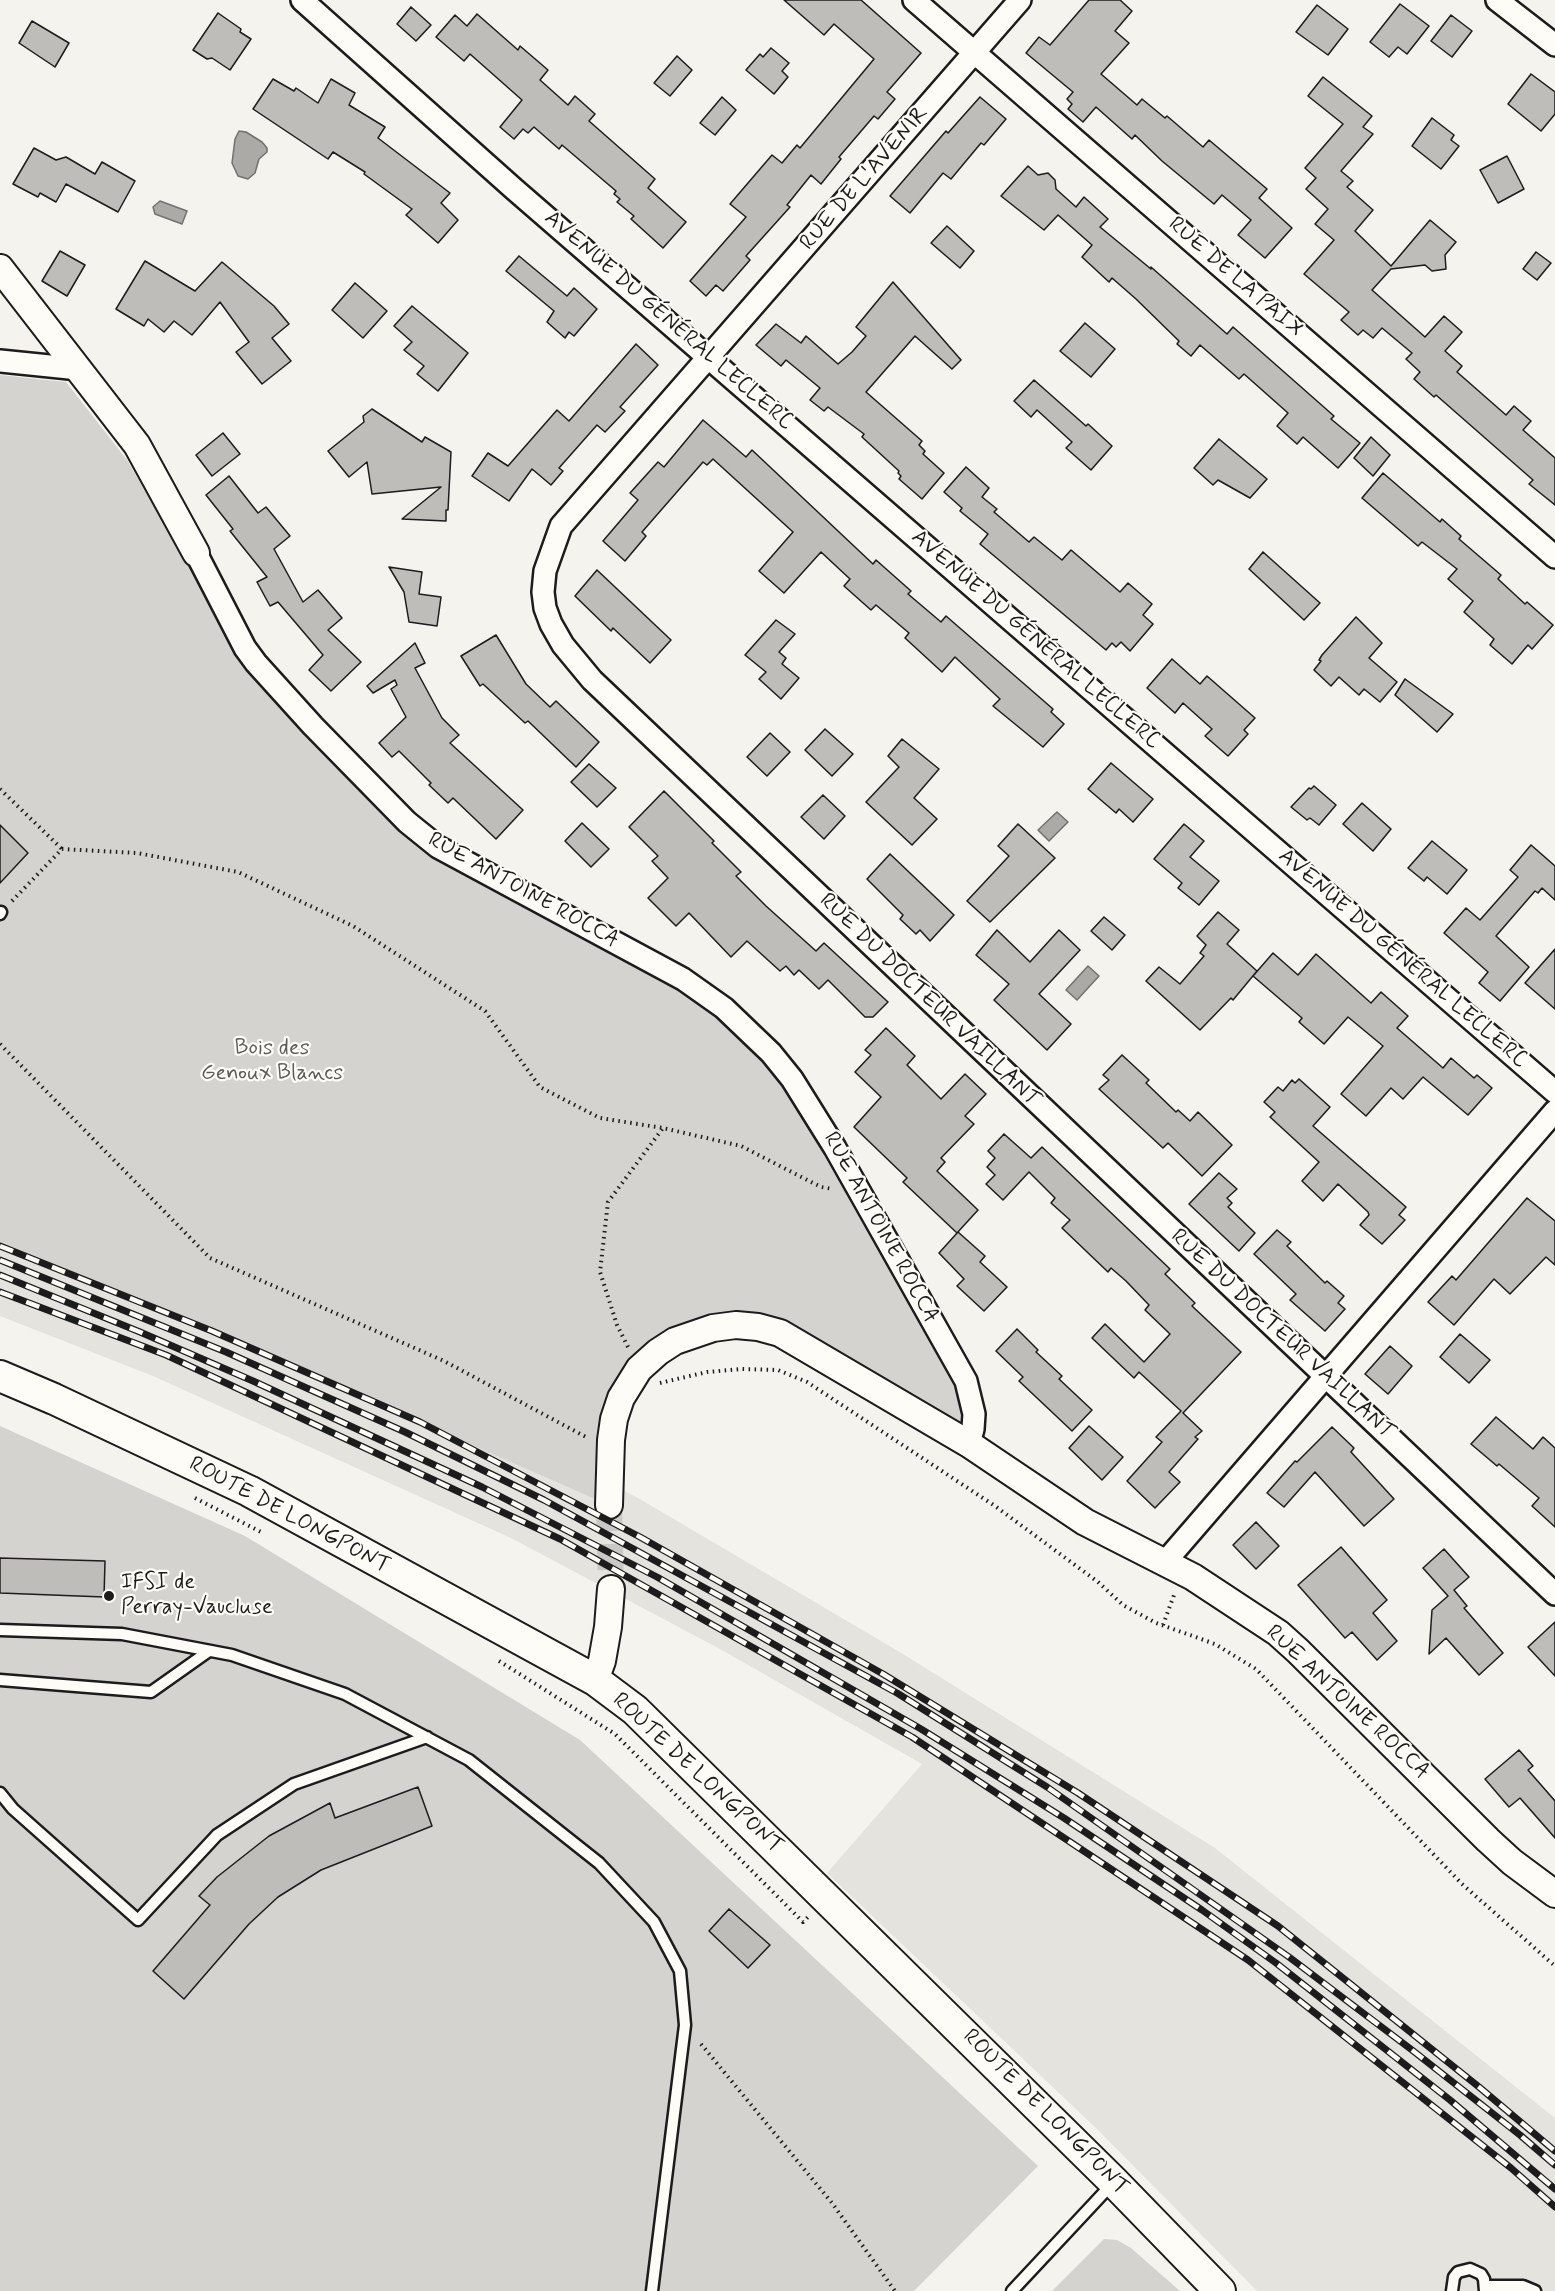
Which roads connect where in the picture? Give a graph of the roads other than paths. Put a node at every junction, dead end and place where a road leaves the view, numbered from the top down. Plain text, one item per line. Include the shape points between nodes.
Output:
1 (302, 0) edge
2 (914, 0) edge
3 (1020, 0) edge
4 (1497, 0) edge
5 (1555, 45) edge
6 (975, 52) junction
7 (0, 268) edge
8 (710, 357) junction
9 (0, 361) edge
10 (79, 369) junction
11 (196, 553) joint
12 (1555, 557) edge
13 (1555, 1092) edge
14 (1555, 1111) edge
15 (0, 1376) edge
16 (1325, 1376) junction
17 (969, 1444) junction
18 (609, 1505) tunnel mouth
19 (1174, 1567) junction
20 (611, 1589) tunnel mouth
21 (1555, 1594) edge
22 (0, 1630) edge
23 (209, 1651) junction
24 (0, 1680) edge
25 (595, 1680) junction
26 (426, 1737) junction
27 (0, 1793) edge
28 (1555, 1894) edge
29 (1114, 2182) junction
30 (1486, 2288) edge
31 (652, 2291) edge
32 (1011, 2291) edge
33 (1220, 2291) edge
34 (1452, 2291) edge
35 (1535, 2291) edge

1 - 8 street, AVENUE DU GÉNÉRAL LECLERC
2 - 6 street, RUE DE LA PAIX
3 - 6 street, RUE DE L'AVENIR
4 - 5 street
6 - 8 street, RUE DE L'AVENIR
6 - 12 street, RUE DE LA PAIX
7 - 10 street
8 - 13 street, AVENUE DU GÉNÉRAL LECLERC
8 - 16 street, RUE DU DOCTEUR VAILLANT via 561,526 545,571 543,592 551,624 563,645 592,680
9 - 10 street
10 - 11 street via 137,445
11 - 17 street, RUE ANTOINE ROCCA via 256,663 407,822 438,847 683,979 724,1008 771,1053 792,1078 835,1148 966,1381 974,1414
14 - 16 street
15 - 25 main road, ROUTE DE LONGPONT via 249,1491
16 - 19 street
16 - 21 street, RUE DU DOCTEUR VAILLANT
17 - 18 street via 780,1333 736,1325 695,1333 658,1352 638,1370 621,1398 610,1440
17 - 19 street, RUE ANTOINE ROCCA via 1085,1522
19 - 28 street, RUE ANTOINE ROCCA via 1285,1639 1488,1840
20 - 25 street via 608,1628
22 - 23 lane via 122,1634
23 - 24 lane via 151,1692
23 - 26 lane via 232,1655 345,1694
25 - 29 main road, ROUTE DE LONGPONT via 635,1710
26 - 27 lane via 294,1784 217,1835 138,1920
26 - 31 lane via 469,1760 599,1863 654,1922 680,1971 685,2025
29 - 32 lane
29 - 33 main road, ROUTE DE LONGPONT
30 - 34 lane via 1485,2279 1476,2270 1464,2269 1454,2277
30 - 35 lane via 1523,2286

